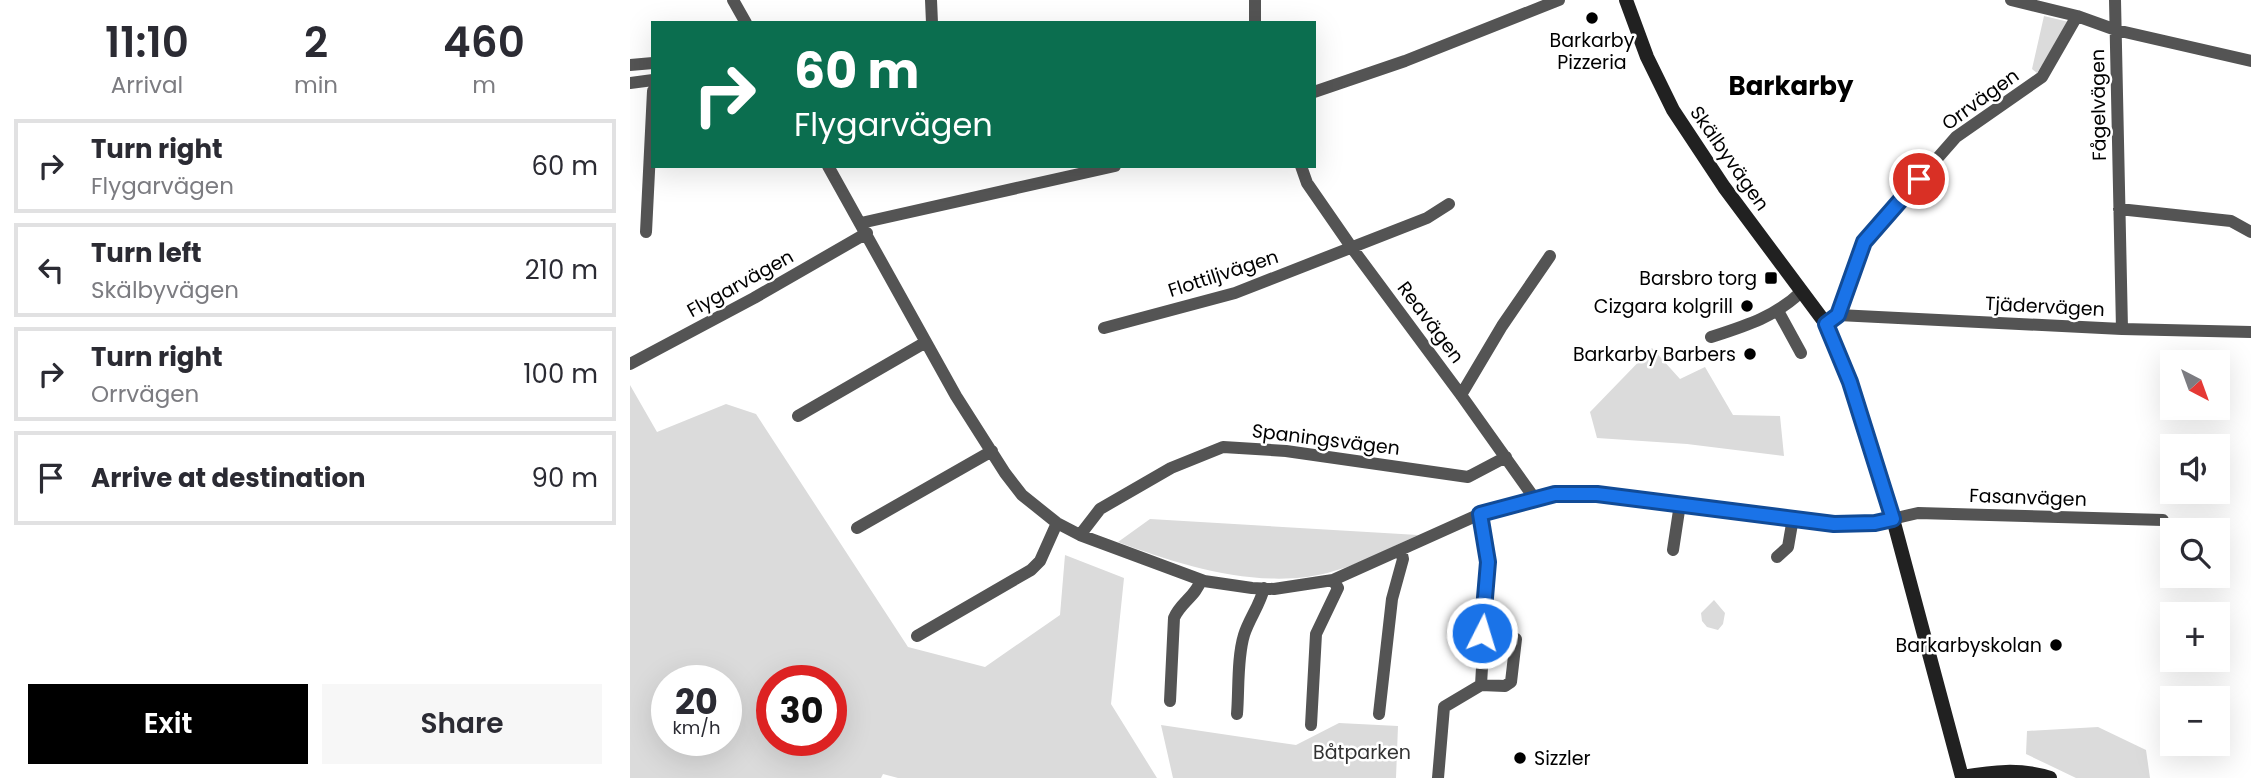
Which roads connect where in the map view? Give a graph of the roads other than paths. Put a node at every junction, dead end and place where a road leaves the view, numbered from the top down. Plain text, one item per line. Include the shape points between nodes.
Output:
1 (733, 0) edge
2 (931, 0) edge
3 (1255, 0) edge
4 (1559, 0) edge
5 (1626, 0) edge
6 (2011, 0) edge
7 (2115, 0) edge
8 (2077, 16) junction
9 (745, 21) edge
10 (932, 21) edge
11 (1255, 21) edge
12 (2116, 30) junction
13 (2251, 61) edge
14 (651, 63) edge
15 (630, 65) edge
16 (651, 80) edge
17 (630, 83) edge
18 (1316, 91) edge
19 (651, 131) edge
20 (829, 168) edge
21 (1107, 168) edge
22 (1302, 168) edge
23 (1449, 204) dead end
24 (2119, 209) junction
25 (864, 228) junction
26 (646, 232) dead end
27 (2251, 232) edge
28 (1352, 248) junction
29 (1550, 256) dead end
30 (1801, 292) junction
31 (1778, 311) junction
32 (1832, 320) junction
33 (1104, 328) dead end
34 (2122, 329) junction
35 (2251, 332) edge
36 (1711, 337) dead end
37 (926, 342) junction
38 (1801, 353) dead end
39 (630, 364) edge
40 (1461, 395) junction
41 (798, 416) dead end
42 (992, 452) junction
43 (1506, 457) junction
44 (1535, 499) junction
45 (1680, 504) junction
46 (1480, 514) junction
47 (1793, 519) junction
48 (1893, 519) junction
49 (2160, 520) edge
50 (1057, 523) junction
51 (857, 528) dead end
52 (1080, 536) junction
53 (1401, 550) junction
54 (1673, 550) dead end
55 (1777, 557) dead end
56 (1201, 580) junction
57 (1333, 580) junction
58 (1264, 588) junction
59 (1482, 633) junction
60 (917, 636) dead end
61 (1481, 685) junction
62 (1170, 701) dead end
63 (1237, 714) dead end
64 (1379, 714) dead end
65 (1311, 725) dead end
66 (1962, 777) edge
67 (1438, 778) edge
68 (1968, 778) edge
69 (2050, 778) edge

1 - 9 street
2 - 10 street
3 - 11 street
4 - 18 street
5 - 30 street, Skälbyvägen via 1673,110
6 - 8 street
7 - 12 street, Fågelvägen
8 - 12 street
8 - 32 street, Orrvägen via 2042,77 1956,137 1864,242
12 - 13 street
12 - 24 street, Fågelvägen
14 - 15 street
16 - 17 street
19 - 26 street
20 - 25 street
21 - 25 street, Flygarvägen
22 - 28 street, Reavägen via 1307,183
23 - 28 street, Flottiljvägen via 1427,218
24 - 27 street via 2231,222
24 - 34 street, Fågelvägen
25 - 37 street
25 - 39 street, Flygarvägen via 754,298
28 - 33 street, Flottiljvägen via 1235,293
28 - 40 street, Reavägen
29 - 40 street
30 - 31 street
30 - 32 street, Skälbyvägen
31 - 36 street
31 - 38 street
32 - 34 street, Tjädervägen
32 - 48 street, Skälbyvägen
34 - 35 street, Tjädervägen
37 - 41 street
37 - 42 street
40 - 43 street, Reavägen
42 - 50 street via 1021,495
42 - 51 street
43 - 44 street, Reavägen
43 - 52 street, Spaningsvägen via 1468,477 1286,451 1223,447 1171,468 1100,509
44 - 45 street via 1597,494
44 - 46 street
45 - 47 street
45 - 54 street
46 - 53 street
46 - 59 street via 1488,562
47 - 48 street via 1834,524
47 - 55 street via 1788,547
48 - 49 street, Fasanvägen via 1918,513
48 - 66 street, Skälbyvägen
50 - 52 street
50 - 60 street via 1040,561 1031,570
52 - 56 street
53 - 57 street
53 - 64 street
56 - 58 street
56 - 62 street via 1174,618
57 - 58 street
57 - 65 street via 1338,588 1316,634
58 - 63 street via 1242,645
59 - 61 street
59 - 61 street via 1516,639 1511,682
61 - 67 street via 1444,707
66 - 68 street
66 - 69 street via 2031,772

